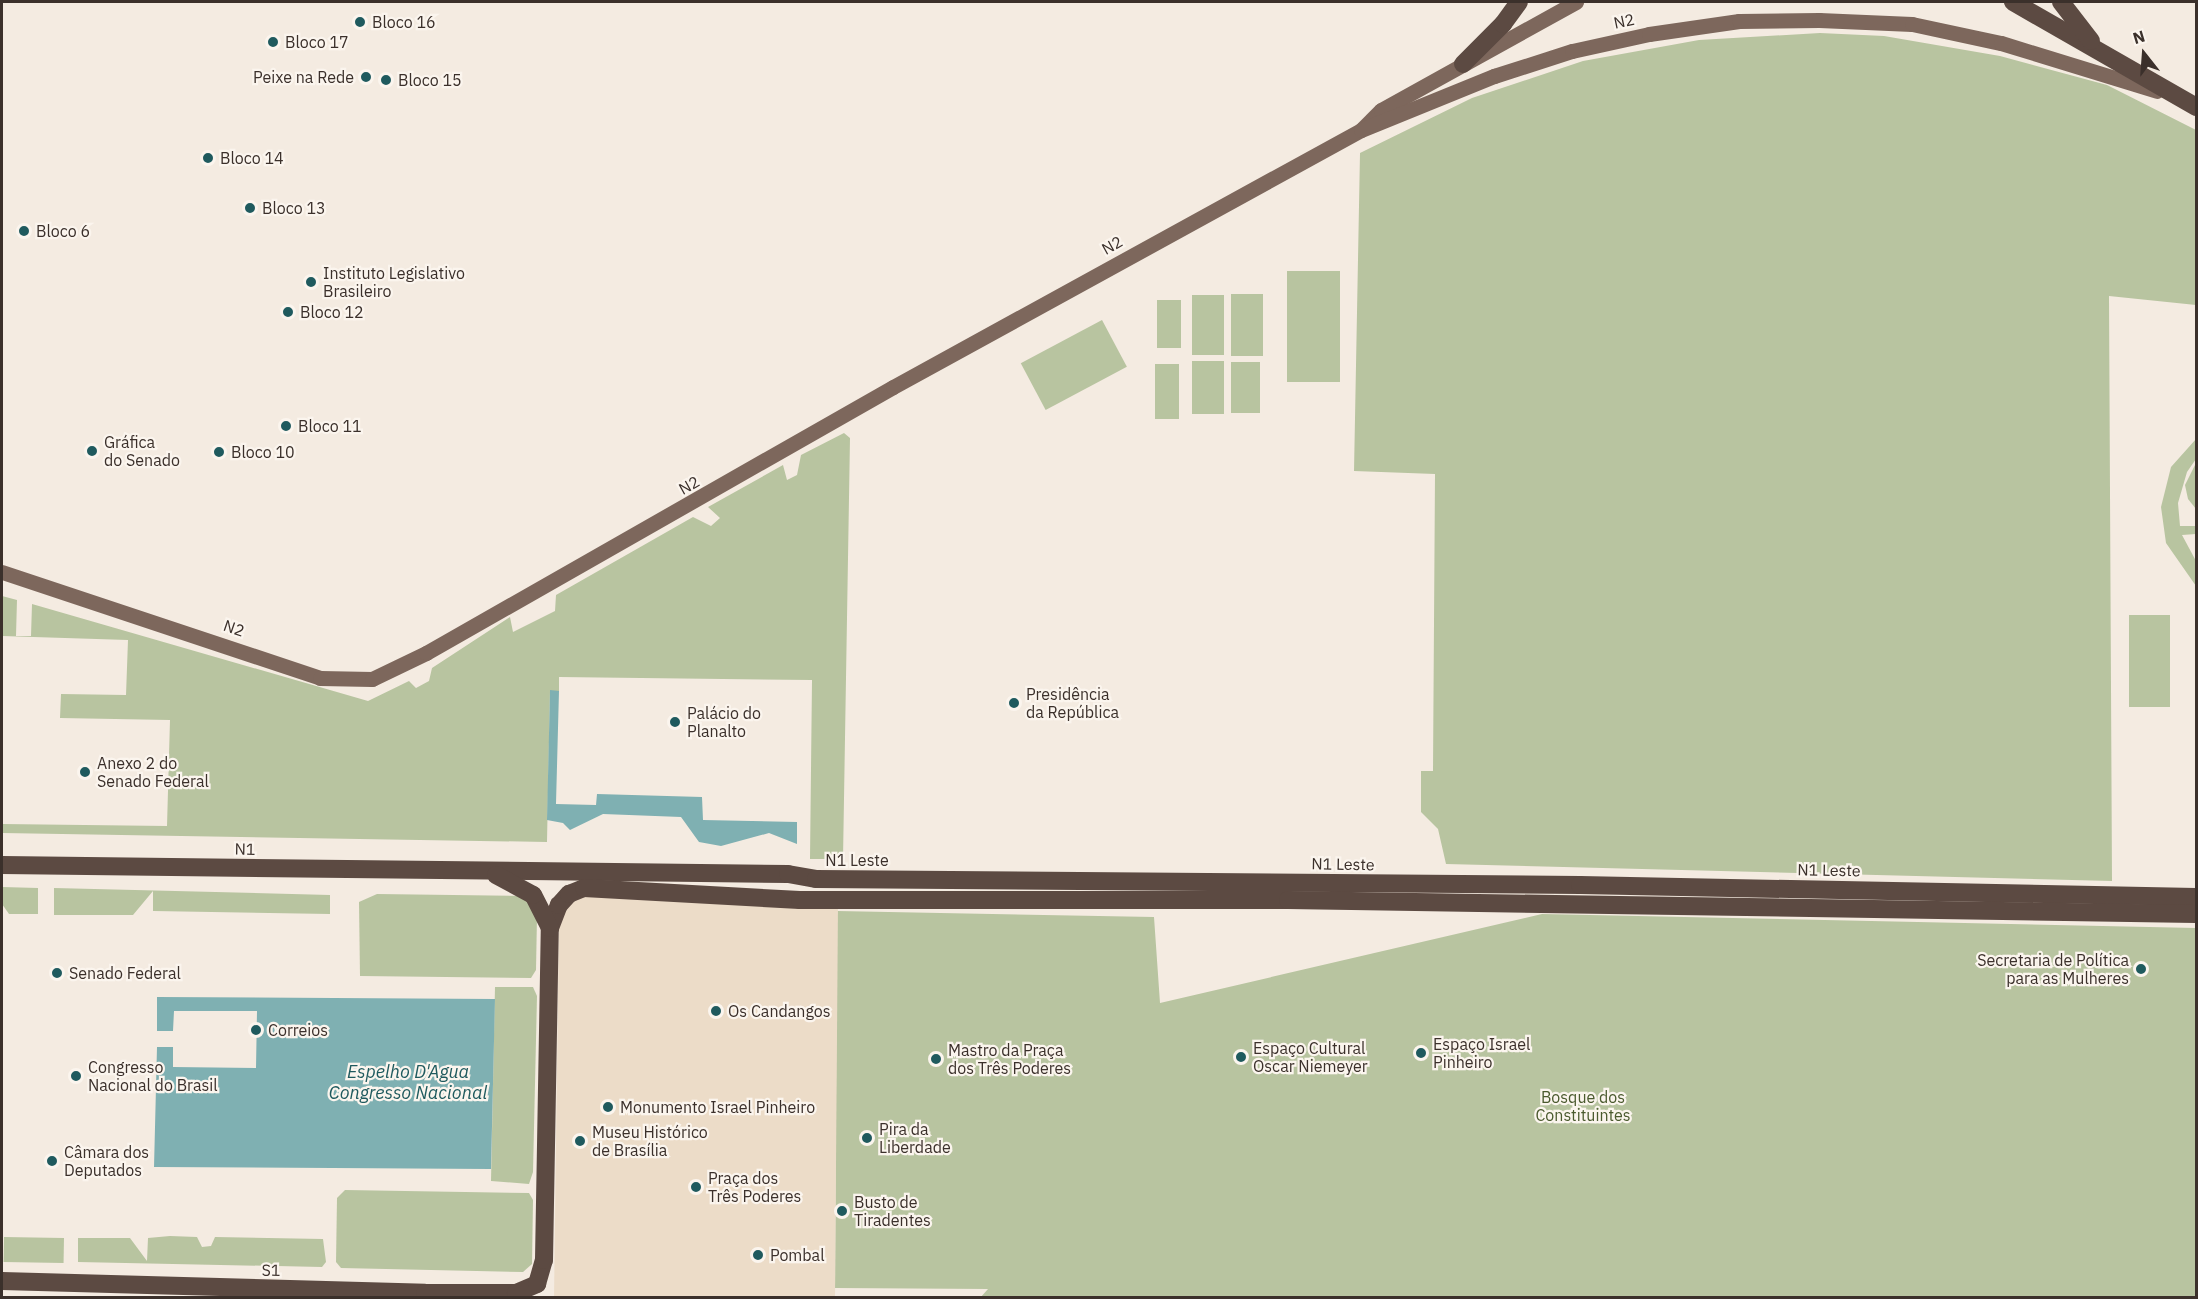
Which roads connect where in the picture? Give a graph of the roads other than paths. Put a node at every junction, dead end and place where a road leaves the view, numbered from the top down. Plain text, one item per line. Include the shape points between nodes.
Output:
1 (1519, 2) edge
2 (1576, 2) edge
3 (2013, 2) edge
4 (2061, 2) edge
5 (2100, 51) junction
6 (1463, 64) junction
7 (2191, 104) edge
8 (1361, 130) junction
9 (2, 572) edge
10 (2, 865) edge
11 (489, 872) junction
12 (2196, 897) edge
13 (2196, 914) edge
14 (550, 927) junction
15 (2, 1281) edge

1 - 6 highway
2 - 6 main road, N2
3 - 5 highway
4 - 5 highway
5 - 7 highway
6 - 8 main road, N2 via 1381,110
7 - 8 main road, N2 via 2080,64 1912,24 1739,21 1572,51 1494,76
8 - 9 main road, N2 via 893,387 426,653 372,679 320,678
10 - 11 highway, N1
11 - 12 highway, N1 Leste
11 - 14 highway via 533,895
13 - 14 highway via 1287,900 800,900 584,888 569,894 559,904
14 - 15 highway, S1 via 544,1260 537,1284 516,1293 437,1293

